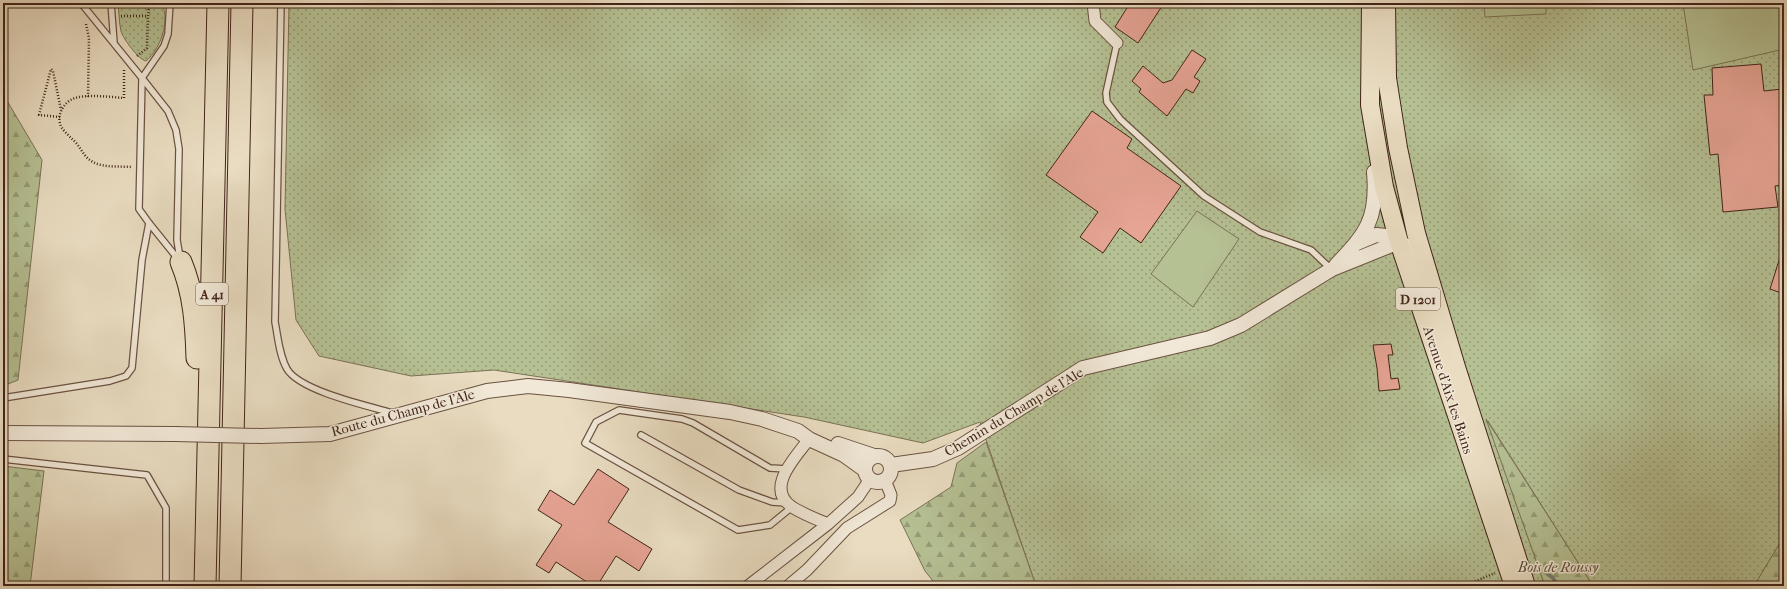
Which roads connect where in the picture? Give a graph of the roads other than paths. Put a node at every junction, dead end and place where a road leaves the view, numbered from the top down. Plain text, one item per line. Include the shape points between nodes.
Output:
1 (81, 3) edge
2 (111, 3) edge
3 (170, 3) edge
4 (218, 3) edge
5 (242, 3) edge
6 (251, 3) edge
7 (281, 3) edge
8 (1093, 3) edge
9 (1371, 3) edge
10 (1386, 3) edge
11 (114, 43) junction
12 (1117, 43) joint
13 (142, 78) junction
14 (1387, 78) junction
15 (1370, 105) junction
16 (239, 150) junction
17 (149, 223) junction
18 (1399, 242) junction
19 (1357, 243) junction
20 (181, 262) junction
21 (1332, 269) junction
22 (1456, 367) junction
23 (3, 398) edge
24 (400, 416) junction
25 (3, 433) edge
26 (641, 435) dead end
27 (804, 435) junction
28 (874, 456) junction
29 (3, 459) edge
30 (891, 465) junction
31 (787, 469) junction
32 (868, 475) junction
33 (885, 480) junction
34 (790, 505) junction
35 (828, 524) junction
36 (166, 586) edge
37 (200, 586) edge
38 (205, 586) edge
39 (230, 586) edge
40 (748, 586) edge
41 (788, 586) edge
42 (1514, 586) edge
43 (1526, 586) edge

1 - 11 lane
2 - 11 lane
3 - 13 lane via 168,34 164,46
4 - 38 highway, A 41
5 - 16 highway, A 41
6 - 16 highway
7 - 24 lane via 275,322 282,357 287,370 305,384
8 - 12 street via 1095,21
9 - 15 main road, Avenue d'Aix les Bains / D 1201
10 - 14 main road, Avenue d'Aix les Bains / D 1201
11 - 13 lane
12 - 21 lane via 1106,93 1107,102 1120,119 1204,196 1260,232 1310,250
13 - 17 lane via 140,209
13 - 20 lane via 168,111 178,139 177,240
14 - 18 main road via 1389,123 1406,219
14 - 22 main road, Avenue d'Aix les Bains / D 1201 via 1398,148 1416,233
15 - 18 main road, Avenue d'Aix les Bains / D 1201 via 1384,187
15 - 19 street via 1376,194 1368,226
16 - 39 highway, A 41
17 - 20 lane
17 - 23 lane via 142,260 132,368 126,376 110,381
18 - 19 street via 1387,236 1376,235
18 - 21 street
18 - 22 street via 1414,253 1441,336
18 - 42 main road, Avenue d'Aix les Bains / D 1201
19 - 21 street
20 - 37 highway via 191,292 196,334
21 - 30 street, Chemin du Champ de l'Ale via 1241,325 1210,338 1083,368 958,448 933,459
22 - 43 main road, Avenue d'Aix les Bains / D 1201
24 - 25 street, Route du Champ de l'Ale, bridge via 330,434 261,436
24 - 27 street, Route du Champ de l'Ale via 487,391 528,386 730,412 772,422
26 - 34 lane via 738,490 772,502
27 - 28 street, Route du Champ de l'Ale via 806,431
27 - 31 street
27 - 32 street, Route du Champ de l'Ale via 844,455
28 - 30 street via 884,457
28 - 32 street via 867,462
29 - 36 lane via 147,475 166,508
30 - 33 street via 890,474
31 - 34 street via 781,483 782,494
31 - 34 lane via 770,468 682,419 619,410 596,422 585,443 738,530 770,525
32 - 33 street via 876,482
32 - 35 street via 858,498
33 - 41 street via 891,495 890,501 847,528
34 - 35 street
35 - 40 street

